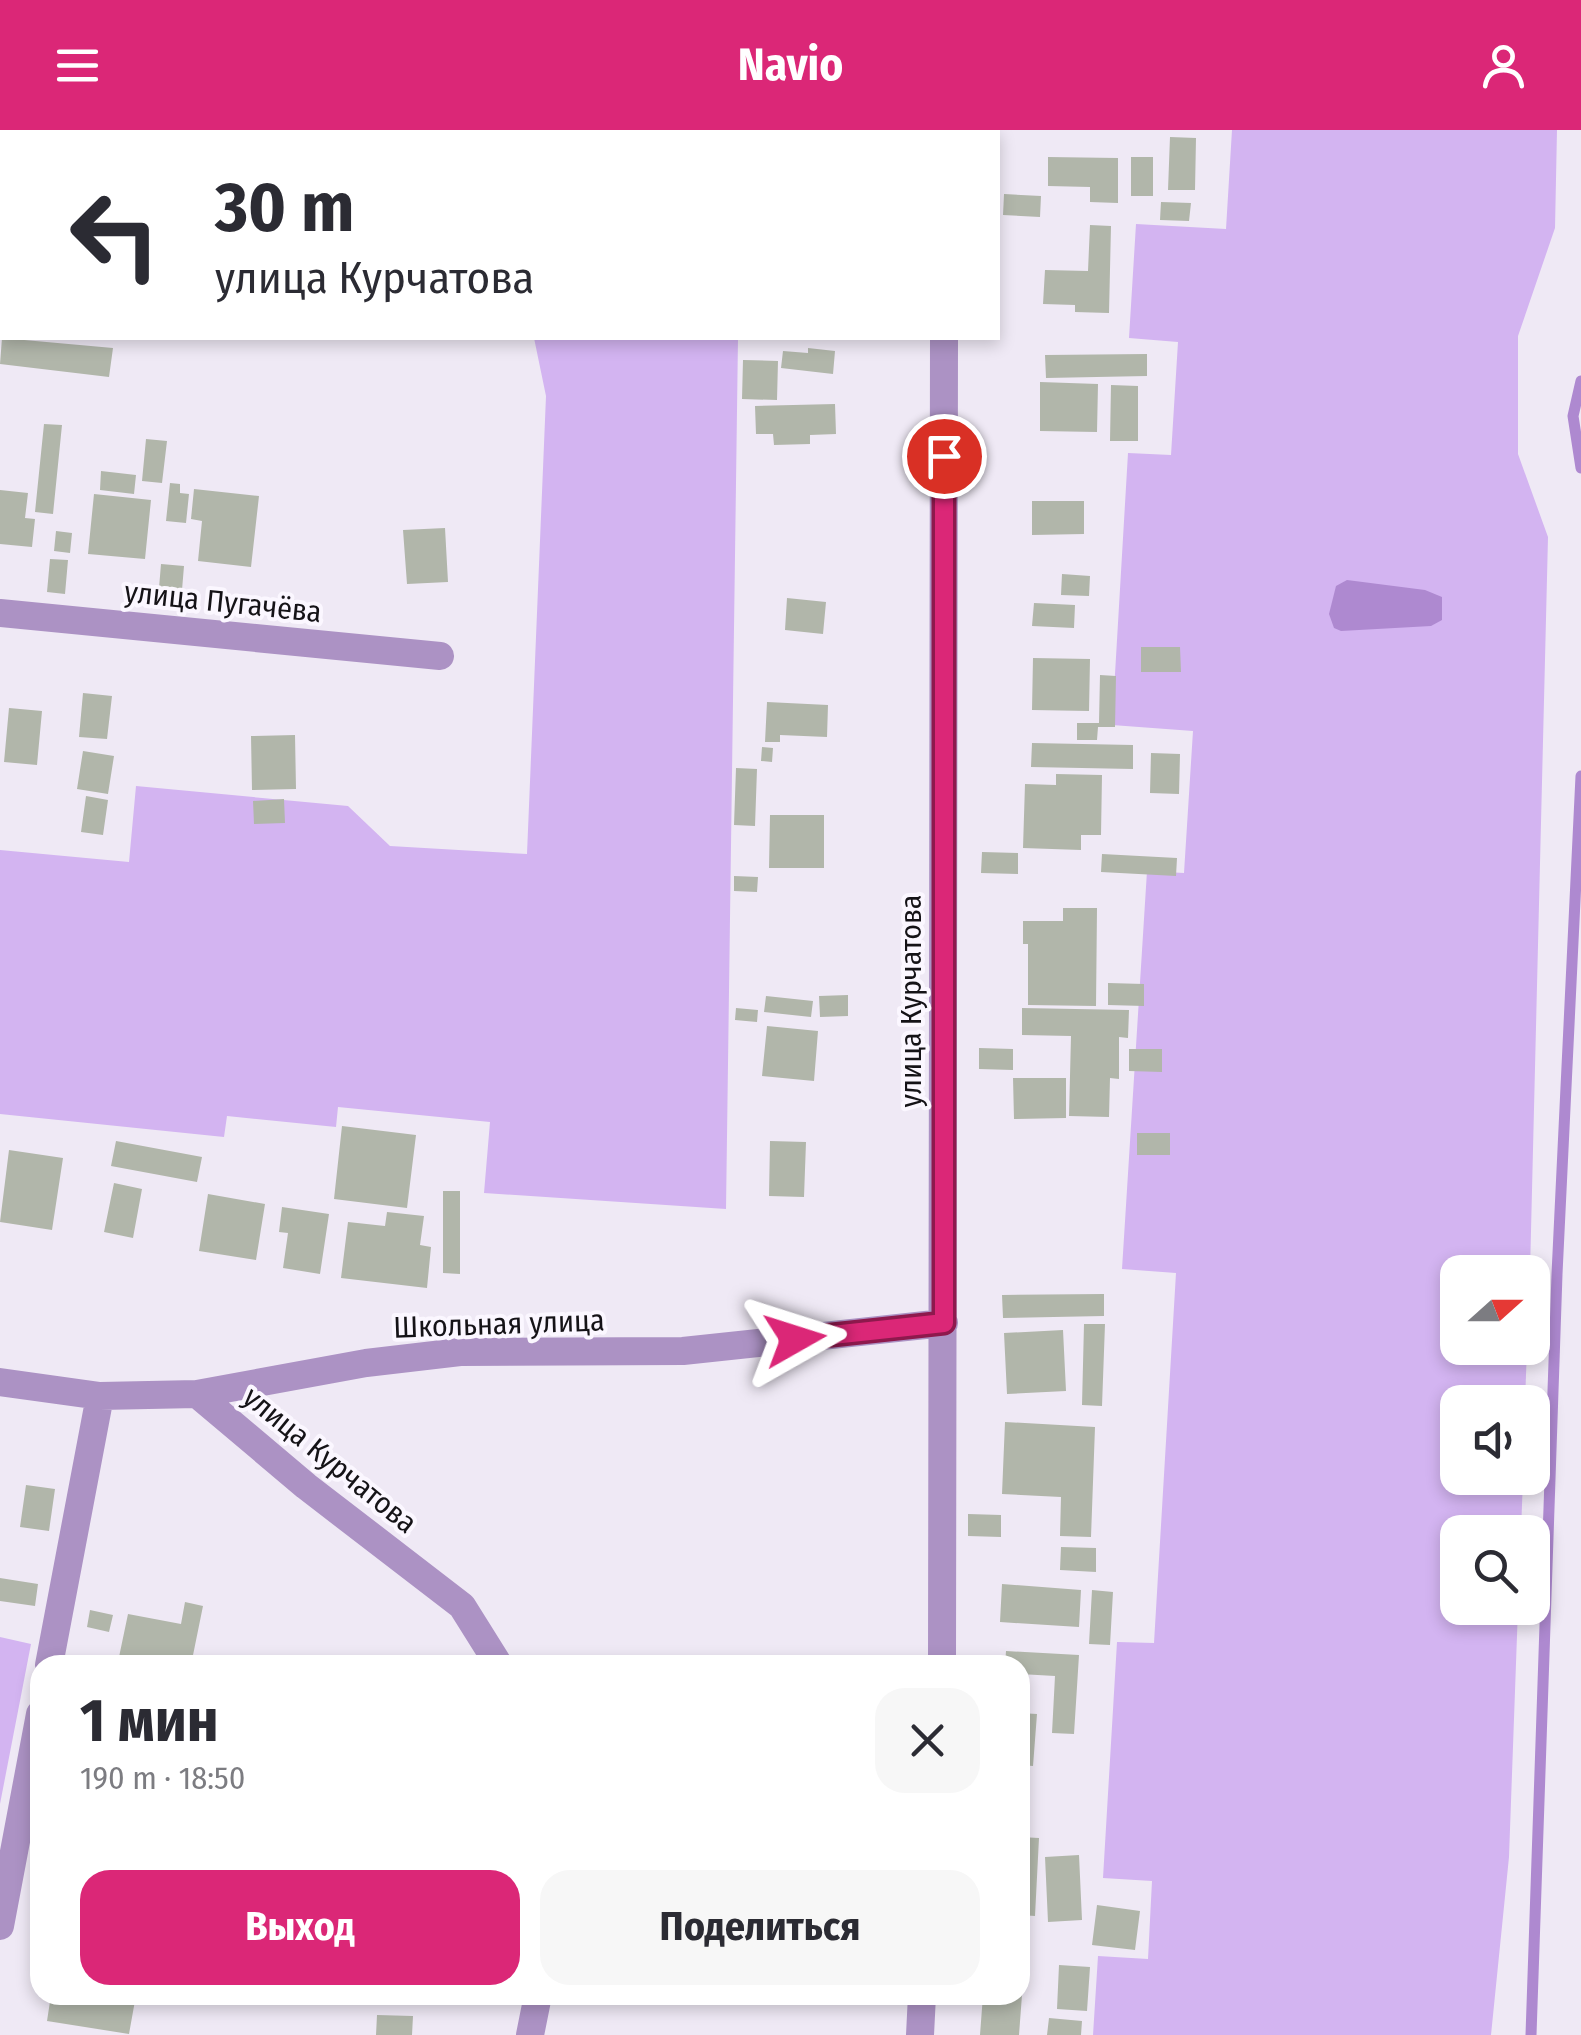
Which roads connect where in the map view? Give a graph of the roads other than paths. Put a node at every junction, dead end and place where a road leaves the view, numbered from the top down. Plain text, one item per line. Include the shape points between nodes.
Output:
1 (944, 340) edge
2 (0, 613) edge
3 (440, 656) dead end
4 (944, 1323) junction
5 (0, 1382) edge
6 (197, 1394) junction
7 (100, 1396) junction
8 (51, 1655) edge
9 (493, 1655) edge
10 (942, 1655) edge
11 (30, 1767) edge
12 (0, 1926) edge
13 (536, 2005) edge
14 (922, 2005) edge
15 (530, 2035) edge
16 (920, 2035) edge

1 - 4 street, улица Курчатова
2 - 3 street, улица Пугачёва
4 - 6 street, Школьная улица via 683,1351 460,1352
4 - 10 street, улица Курчатова
5 - 7 street, Школьная улица
6 - 7 street, Школьная улица
6 - 9 street, улица Курчатова via 462,1606
7 - 8 street
11 - 12 street
13 - 15 street
14 - 16 street

